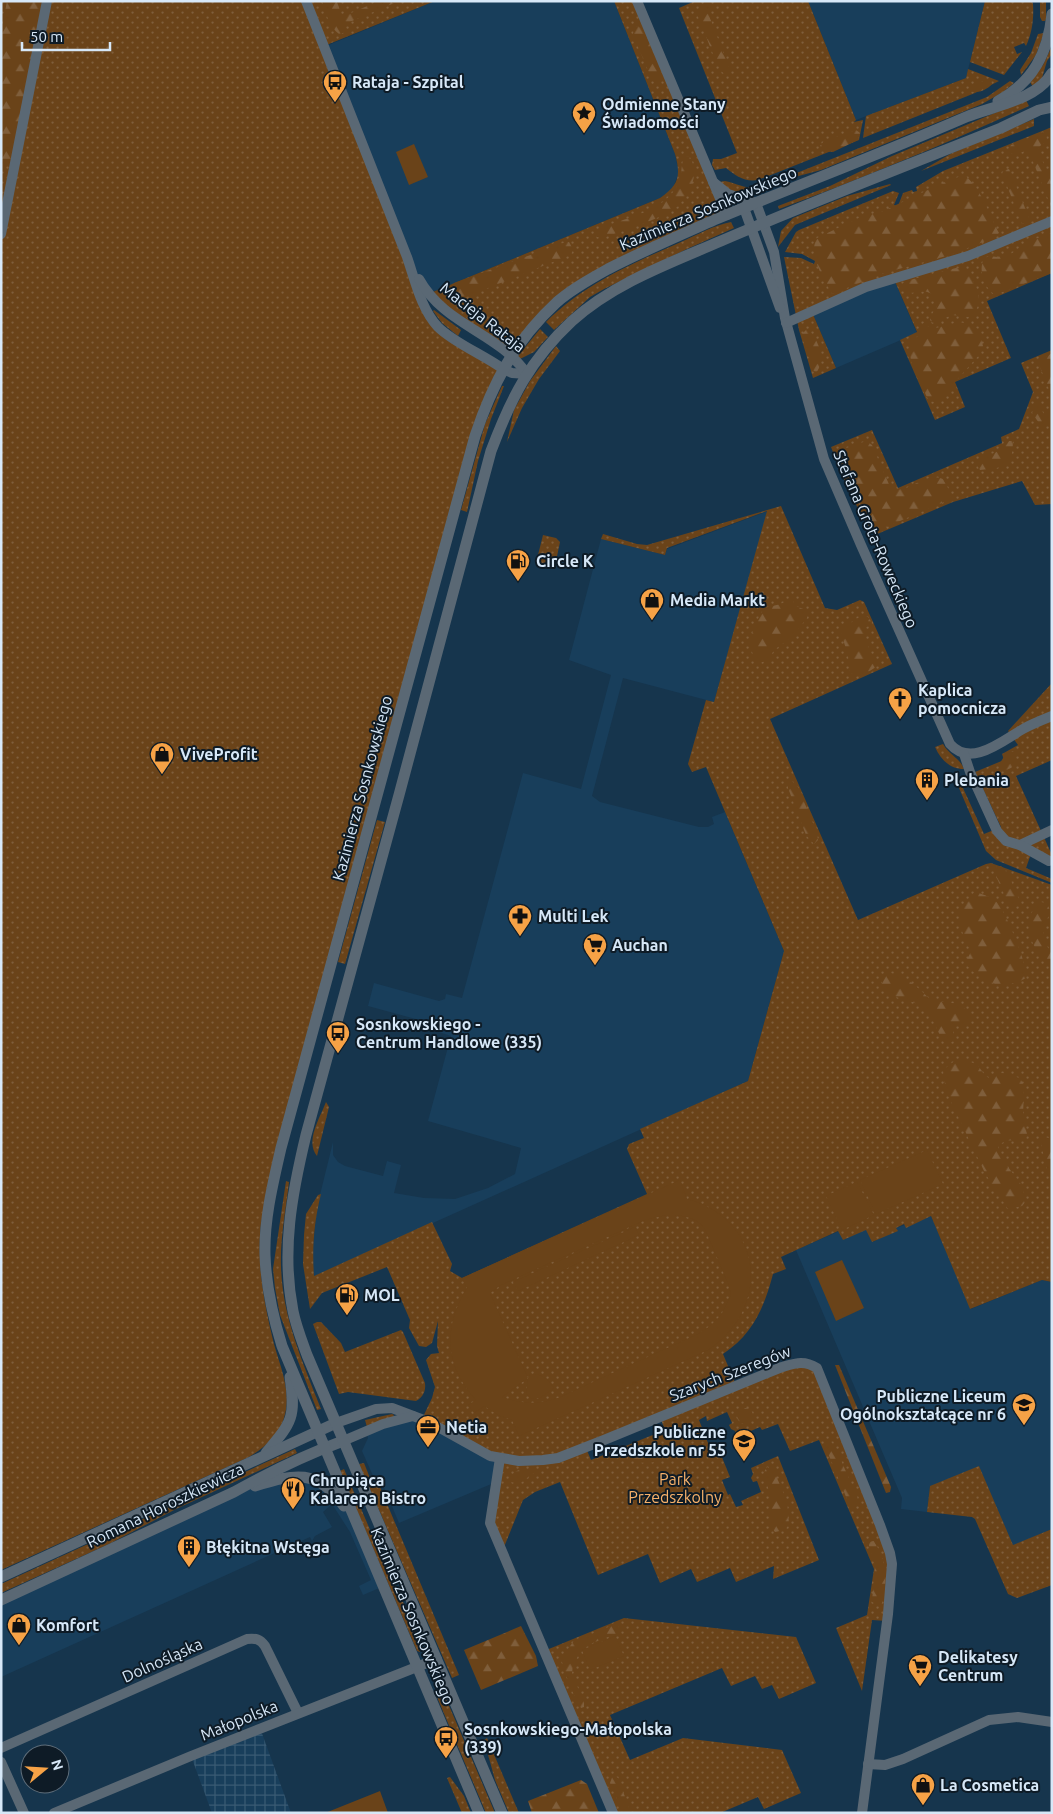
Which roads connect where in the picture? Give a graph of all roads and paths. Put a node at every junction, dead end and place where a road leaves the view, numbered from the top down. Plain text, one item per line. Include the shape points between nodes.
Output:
1 (47, 1) edge
2 (306, 1) edge
3 (637, 1) edge
4 (1051, 1) edge
5 (1052, 13) edge
6 (1052, 74) edge
7 (1052, 84) edge
8 (1052, 107) edge
9 (974, 114) junction
10 (713, 182) junction
11 (756, 203) junction
12 (744, 208) junction
13 (727, 215) junction
14 (1052, 221) edge
15 (763, 223) junction
16 (751, 228) junction
17 (1, 234) edge
18 (407, 256) junction
19 (785, 320) junction
20 (510, 356) junction
21 (503, 369) junction
22 (527, 374) junction
23 (1052, 716) edge
24 (964, 754) junction
25 (1052, 830) edge
26 (1020, 844) junction
27 (1049, 861) dead end
28 (282, 1346) junction
29 (413, 1416) junction
30 (336, 1423) junction
31 (317, 1432) junction
32 (343, 1441) junction
33 (324, 1448) junction
34 (264, 1456) junction
35 (500, 1458) junction
36 (234, 1492) junction
37 (362, 1538) junction
38 (1, 1577) edge
39 (1, 1600) edge
40 (437, 1659) junction
41 (418, 1667) junction
42 (298, 1713) junction
43 (1052, 1722) edge
44 (1, 1748) edge
45 (1, 1762) edge
46 (868, 1764) junction
47 (76, 1809) edge
48 (24, 1813) edge
49 (54, 1813) edge
50 (479, 1813) edge
51 (502, 1813) edge
52 (612, 1813) edge
53 (862, 1813) edge

1 - 17 street
2 - 18 street, Macieja Rataja
3 - 10 street
4 - 5 street
5 - 9 street via 1047,44 1030,74 1004,97
6 - 7 street
6 - 9 street, Kazimierza Sosnkowskiego via 1038,90
8 - 15 street, Kazimierza Sosnkowskiego
9 - 11 street, Kazimierza Sosnkowskiego
10 - 11 street via 728,194
10 - 13 street
11 - 12 street, Kazimierza Sosnkowskiego
11 - 15 street, Stefana Grota-Roweckiego
12 - 13 street, Kazimierza Sosnkowskiego
12 - 16 street, Stefana Grota-Roweckiego
13 - 20 street, Kazimierza Sosnkowskiego via 662,242 582,283 557,303
14 - 19 street via 968,256 866,287
15 - 16 street, Kazimierza Sosnkowskiego
15 - 19 street, Stefana Grota-Roweckiego via 774,252
16 - 19 street, Stefana Grota-Roweckiego
16 - 22 street, Kazimierza Sosnkowskiego via 657,269 600,300 562,331
18 - 20 street, Macieja Rataja via 434,301
18 - 21 street, Macieja Rataja via 424,303 438,327
19 - 24 street, Stefana Grota-Roweckiego via 824,459 946,738 954,749
20 - 21 street, Kazimierza Sosnkowskiego
20 - 22 street, Macieja Rataja
21 - 22 street, Macieja Rataja
21 - 28 street, Kazimierza Sosnkowskiego via 492,389 469,453 279,1154 265,1255 273,1313
22 - 30 street, Kazimierza Sosnkowskiego via 509,405 486,466 294,1186 287,1259 293,1312
23 - 24 street via 984,750
24 - 26 street, Stefana Grota-Roweckiego via 997,831 1006,841
25 - 26 street
26 - 27 street, Stefana Grota-Roweckiego
28 - 31 street, Kazimierza Sosnkowskiego
28 - 34 street via 292,1390 291,1416 285,1431
29 - 30 street, Szarych Szeregów via 386,1408
29 - 32 street via 383,1424
29 - 35 street, Szarych Szeregów via 442,1428 490,1456
30 - 31 street, Romana Horoszkiewicza
30 - 32 street, Kazimierza Sosnkowskiego
31 - 33 street, Kazimierza Sosnkowskiego
31 - 34 street, Romana Horoszkiewicza
32 - 33 street, Romana Horoszkiewicza
32 - 40 street, Kazimierza Sosnkowskiego
33 - 36 street, Romana Horoszkiewicza
33 - 37 street, Kazimierza Sosnkowskiego
34 - 38 street, Romana Horoszkiewicza
35 - 46 street, Szarych Szeregów via 533,1461 558,1458 782,1367 807,1362 817,1368 880,1525 892,1564
35 - 52 street via 490,1523
36 - 37 street via 292,1476 319,1482 337,1496
36 - 39 street, Romana Horoszkiewicza
37 - 41 street, Kazimierza Sosnkowskiego
40 - 41 street, Małopolska
40 - 51 street, Kazimierza Sosnkowskiego
41 - 42 street, Małopolska
41 - 50 street, Kazimierza Sosnkowskiego
42 - 44 street, Dolnośląska via 265,1646 254,1638
42 - 47 street, Małopolska
43 - 46 street via 1018,1717 989,1720 903,1759
45 - 48 street
46 - 53 street, Szarych Szeregów
47 - 49 street, Małopolska

